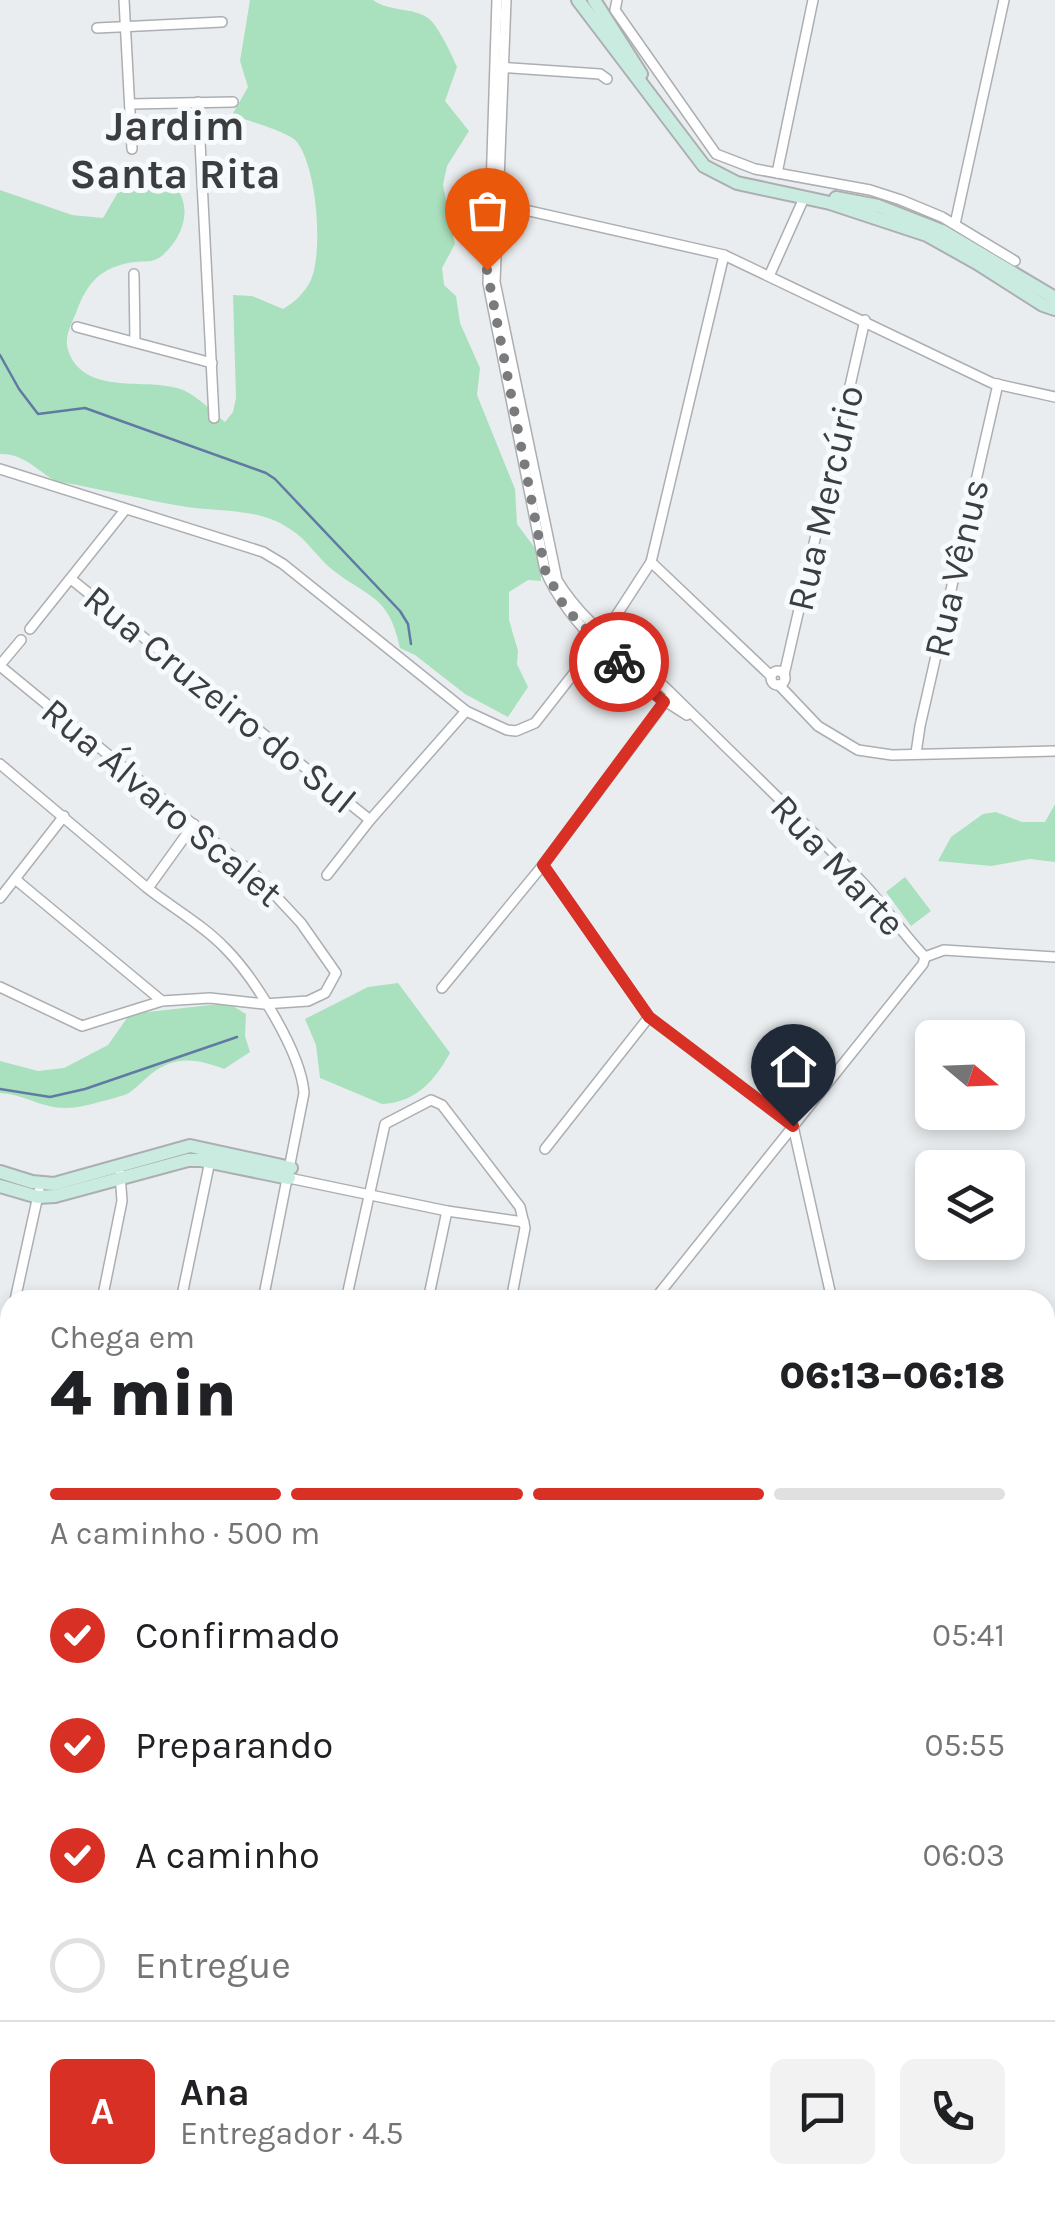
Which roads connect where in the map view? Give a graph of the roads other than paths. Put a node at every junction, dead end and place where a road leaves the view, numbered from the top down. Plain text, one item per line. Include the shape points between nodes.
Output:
1 (124, 0) edge
2 (497, 0) edge
3 (506, 0) edge
4 (578, 0) edge
5 (594, 0) edge
6 (814, 0) edge
7 (1004, 0) edge
8 (616, 5) edge
9 (222, 22) dead end
10 (125, 27) junction
11 (97, 28) dead end
12 (498, 67) junction
13 (607, 80) dead end
14 (198, 102) junction
15 (234, 102) dead end
16 (130, 104) junction
17 (132, 148) dead end
18 (778, 173) junction
19 (804, 198) junction
20 (494, 203) junction
21 (955, 224) junction
22 (724, 255) junction
23 (1015, 260) dead end
24 (134, 274) dead end
25 (770, 274) junction
26 (1055, 298) edge
27 (1055, 309) edge
28 (865, 320) junction
29 (77, 328) dead end
30 (135, 342) junction
31 (212, 363) junction
32 (998, 384) junction
33 (1055, 397) edge
34 (214, 418) dead end
35 (0, 469) edge
36 (125, 510) junction
37 (652, 562) junction
38 (646, 575) junction
39 (670, 577) junction
40 (70, 579) junction
41 (30, 630) dead end
42 (21, 640) dead end
43 (600, 640) junction
44 (0, 666) edge
45 (642, 666) junction
46 (634, 675) junction
47 (782, 680) junction
48 (668, 698) junction
49 (466, 711) junction
50 (1054, 749) edge
51 (916, 753) junction
52 (0, 764) edge
53 (64, 816) junction
54 (370, 820) junction
55 (194, 824) junction
56 (543, 865) junction
57 (327, 875) dead end
58 (15, 879) junction
59 (148, 888) junction
60 (0, 898) edge
61 (925, 957) junction
62 (1055, 958) edge
63 (0, 987) edge
64 (442, 988) dead end
65 (162, 1001) junction
66 (264, 1004) junction
67 (649, 1017) junction
68 (793, 1126) junction
69 (545, 1148) dead end
70 (212, 1155) junction
71 (0, 1172) edge
72 (119, 1172) junction
73 (290, 1173) junction
74 (0, 1186) edge
75 (39, 1190) junction
76 (369, 1194) junction
77 (447, 1211) junction
78 (524, 1222) junction
79 (17, 1290) edge
80 (104, 1290) edge
81 (183, 1290) edge
82 (265, 1290) edge
83 (348, 1290) edge
84 (430, 1290) edge
85 (513, 1290) edge
86 (662, 1290) edge
87 (830, 1290) edge

1 - 10 street
2 - 12 street, Rua Marte
3 - 12 street, Rua Marte
4 - 19 main road via 704,166 737,183
5 - 26 main road via 658,100 719,169 878,206 957,239
6 - 18 street
7 - 21 street
8 - 18 street via 716,154
9 - 10 street
10 - 11 street
10 - 16 street
12 - 13 street via 600,74
12 - 20 street, Rua Marte
14 - 15 street
14 - 16 street
14 - 31 street
16 - 17 street
18 - 21 street via 870,190
19 - 25 street
19 - 27 main road via 927,235
20 - 22 street
20 - 43 street, Rua Marte via 495,282 549,555 571,604
21 - 23 street
22 - 25 street
22 - 37 street
24 - 30 street
25 - 28 street
28 - 32 street
28 - 47 street, Rua Mercúrio
29 - 30 street
30 - 31 street
31 - 34 street
32 - 33 street
32 - 51 street, Rua Vênus
35 - 36 street
36 - 40 street
36 - 49 street via 263,552
37 - 38 street
37 - 39 street
38 - 39 street
38 - 43 street
39 - 47 street via 774,684
40 - 41 street
40 - 54 street, Rua Cruzeiro do Sul
42 - 44 street
43 - 45 street, Rua Marte
43 - 46 street, Rua Marte
43 - 49 street via 527,728 506,730
44 - 55 street, Rua Álvaro Scalet
45 - 46 street
45 - 48 street, Rua Marte
46 - 48 street, Rua Marte
47 - 51 street via 838,741 874,754
48 - 56 street
48 - 61 street, Rua Marte via 864,884
49 - 54 street
50 - 51 street
52 - 53 street
53 - 58 street
53 - 59 street
54 - 57 street
55 - 59 street
55 - 66 street, Rua Álvaro Scalet via 288,906 333,966 326,993
56 - 64 street
56 - 67 street
58 - 60 street
58 - 65 street
59 - 66 street via 224,947
61 - 62 street, Rua Marte via 944,950
61 - 68 street
63 - 65 street via 82,1026
65 - 66 street
66 - 73 street via 303,1080
67 - 68 street
67 - 69 street
68 - 86 street
68 - 87 street
70 - 72 main road via 190,1146
70 - 73 main road
70 - 81 street
71 - 75 main road
72 - 75 main road
72 - 80 street via 122,1201
73 - 76 street
73 - 82 street
74 - 75 main road
75 - 79 street
76 - 77 street
76 - 78 street via 386,1121 426,1101 439,1102 516,1198
76 - 83 street
77 - 78 street
77 - 84 street
78 - 85 street

